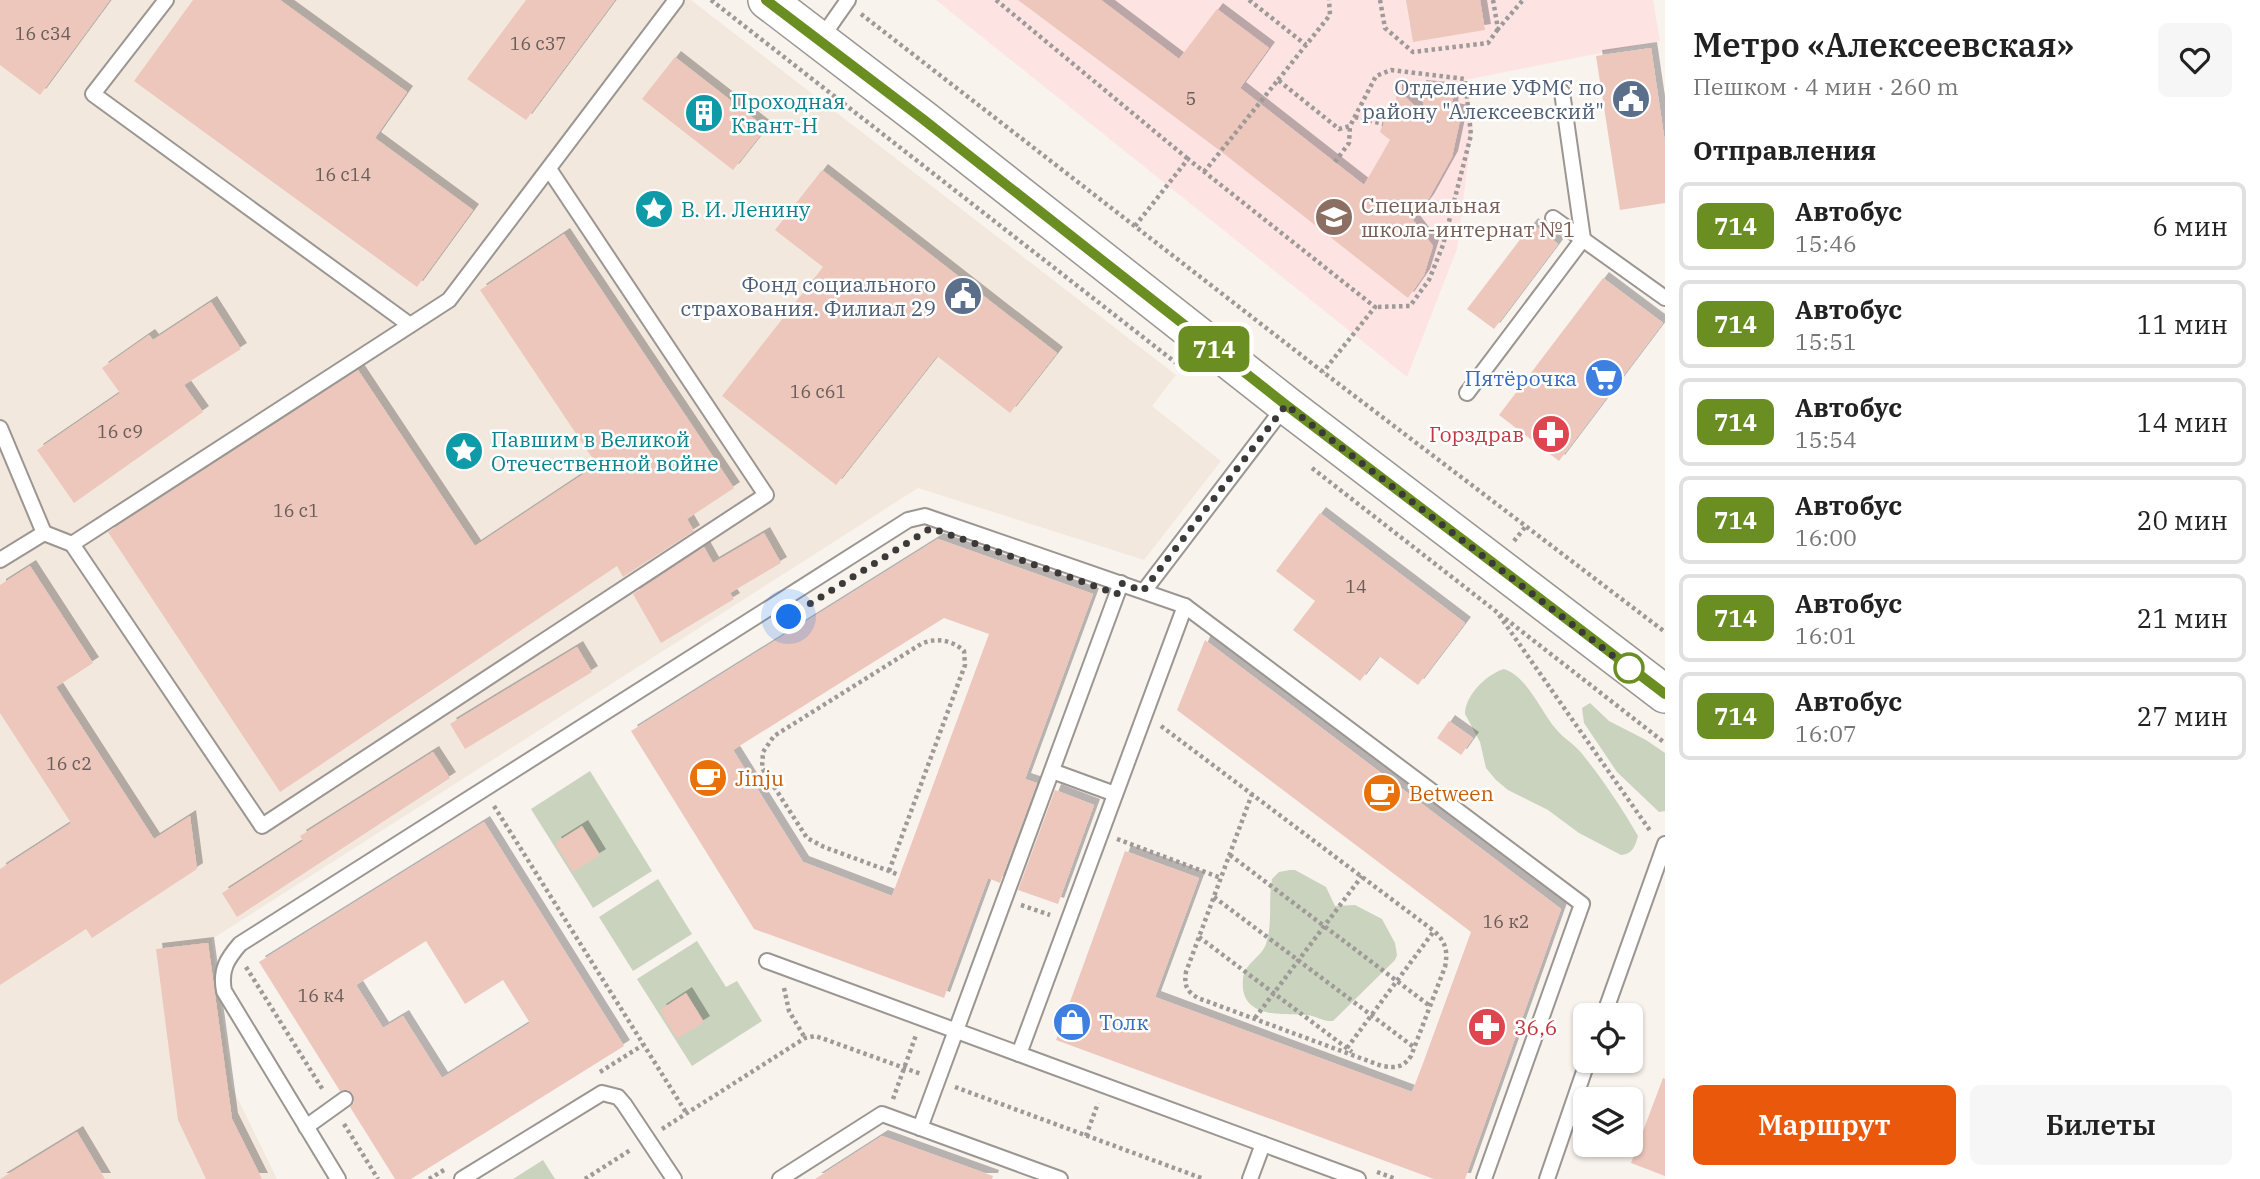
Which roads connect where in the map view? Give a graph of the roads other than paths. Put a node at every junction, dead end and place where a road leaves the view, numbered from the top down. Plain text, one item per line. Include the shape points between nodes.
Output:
1 (166, 0) edge
2 (676, 0) edge
3 (766, 0) edge
4 (847, 1) edge
5 (819, 41) junction
6 (1562, 92) dead end
7 (549, 169) junction
8 (1553, 218) dead end
9 (1583, 239) junction
10 (1665, 298) edge
11 (410, 326) junction
12 (1467, 393) dead end
13 (1286, 405) junction
14 (0, 428) edge
15 (44, 533) junction
16 (72, 544) junction
17 (0, 560) edge
18 (1121, 583) junction
19 (1143, 591) junction
20 (1185, 606) junction
21 (1665, 694) edge
22 (1052, 771) junction
23 (1115, 794) junction
24 (1664, 846) edge
25 (767, 961) dead end
26 (1608, 1003) edge
27 (956, 1031) junction
28 (1019, 1054) junction
29 (1584, 1073) edge
30 (339, 1103) road end
31 (306, 1127) junction
32 (920, 1128) junction
33 (1263, 1144) junction
34 (338, 1179) edge
35 (462, 1179) edge
36 (674, 1179) edge
37 (780, 1179) edge
38 (1060, 1179) edge
39 (1250, 1179) edge
40 (1358, 1179) edge
41 (1485, 1179) edge
42 (1547, 1179) edge

1 - 11 lane via 93,94
2 - 7 lane
3 - 5 street
4 - 5 lane
5 - 13 street
6 - 9 lane
7 - 11 lane via 449,300
7 - 16 lane via 766,495 262,826
8 - 9 lane
9 - 10 lane
9 - 12 lane
11 - 16 lane
13 - 19 lane
13 - 21 street
14 - 15 lane
15 - 16 lane
15 - 17 lane
18 - 19 lane
18 - 22 lane
18 - 31 lane via 937,518 908,520 240,944 224,968 224,991
19 - 20 lane
20 - 23 lane
20 - 41 lane via 1583,904
22 - 23 lane
22 - 27 lane
23 - 28 lane
24 - 26 lane
25 - 27 lane
27 - 28 lane
27 - 32 lane
28 - 33 lane
29 - 42 lane
30 - 31 lane
31 - 34 lane
32 - 37 lane via 887,1115 877,1116
32 - 38 lane
33 - 39 lane
33 - 40 lane
35 - 36 lane via 602,1093 618,1097

